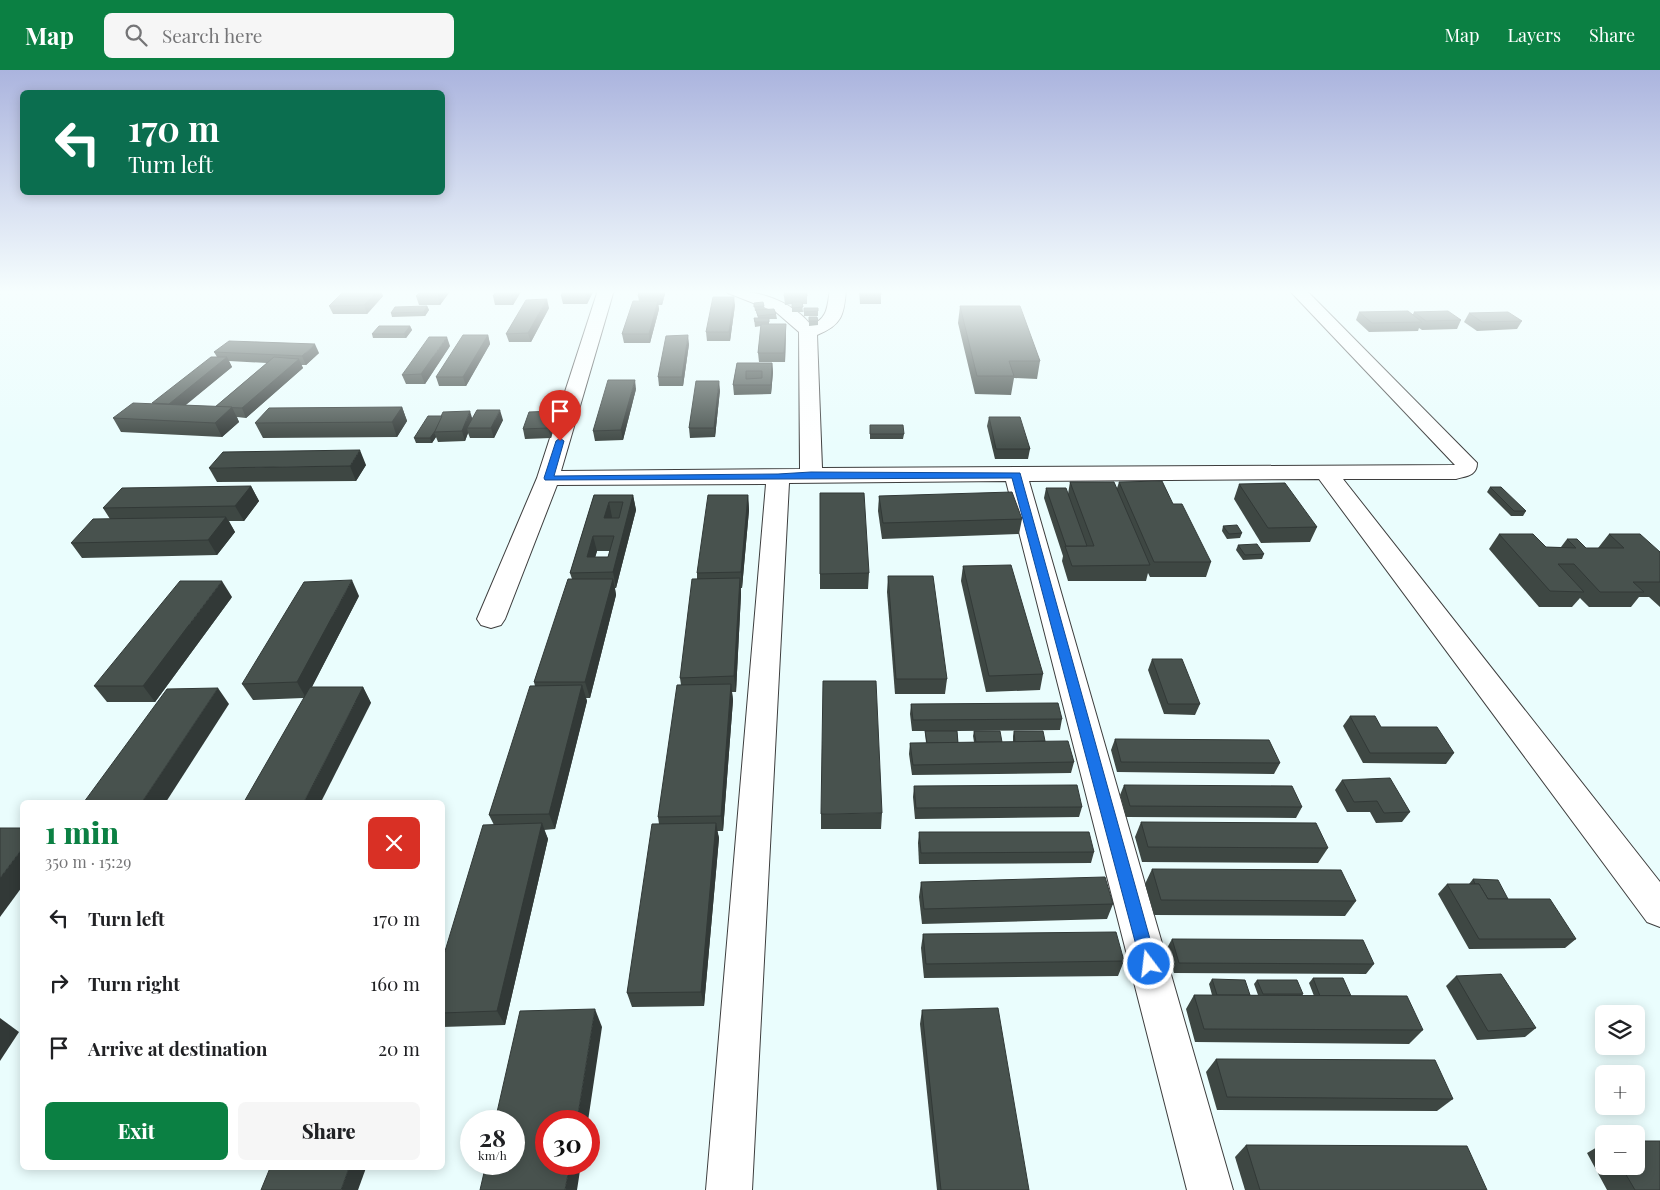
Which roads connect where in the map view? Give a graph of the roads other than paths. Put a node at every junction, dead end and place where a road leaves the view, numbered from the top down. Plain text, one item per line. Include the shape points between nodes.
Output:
1 (590, 342) edge
2 (808, 342) edge
3 (1348, 342) edge
4 (1326, 473) junction
5 (811, 475) junction
6 (1016, 475) junction
7 (778, 477) junction
8 (548, 478) junction
9 (491, 619) dead end
10 (1660, 910) edge
11 (729, 1190) edge
12 (1210, 1190) edge

1 - 8 street
2 - 5 street
3 - 4 street via 1466,463 1466,469 1456,472
4 - 6 street
4 - 10 street
5 - 6 street
5 - 7 street
6 - 12 street
7 - 8 street
7 - 11 street
8 - 9 street

